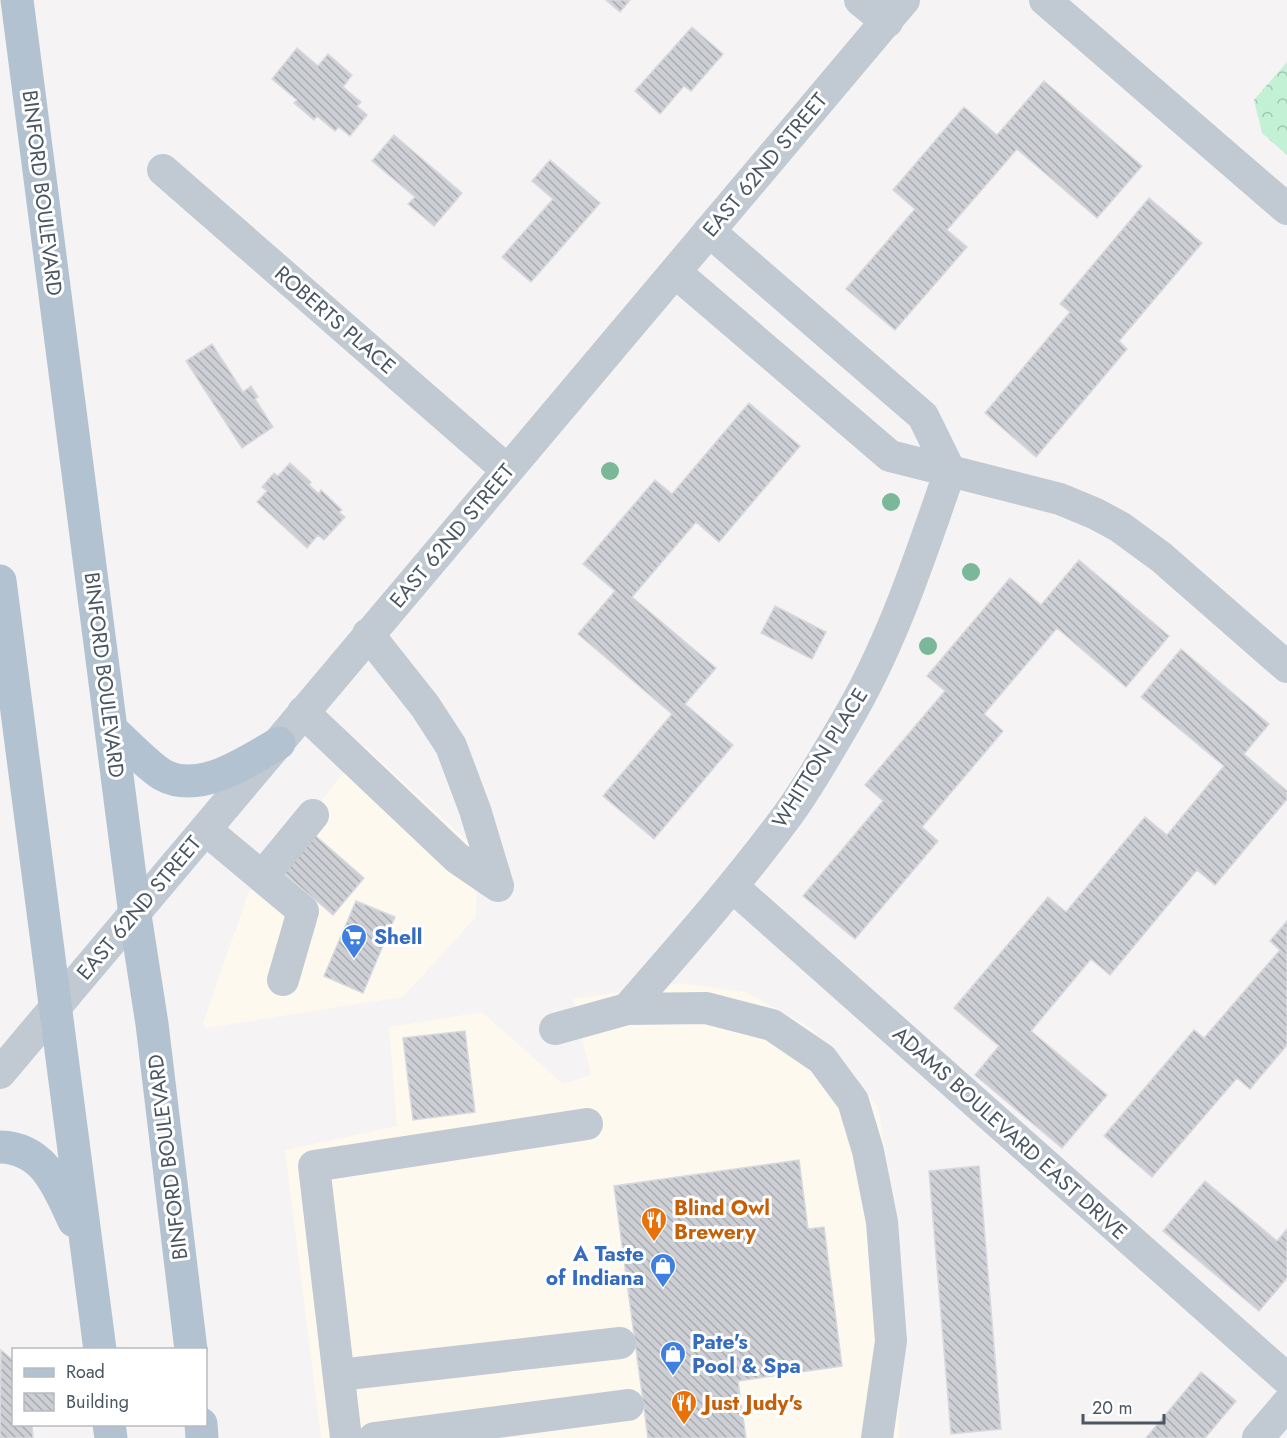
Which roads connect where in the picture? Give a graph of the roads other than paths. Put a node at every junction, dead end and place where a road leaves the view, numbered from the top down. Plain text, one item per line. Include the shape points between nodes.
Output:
1 (17, 0) edge
2 (860, 0) edge
3 (1045, 0) edge
4 (896, 11) edge
5 (163, 170) dead end
6 (1287, 209) edge
7 (709, 231) junction
8 (675, 272) junction
9 (507, 470) junction
10 (950, 471) junction
11 (0, 581) edge
12 (368, 634) junction
13 (1287, 667) edge
14 (303, 712) junction
15 (111, 729) junction
16 (279, 743) junction
17 (313, 815) dead end
18 (206, 830) junction
19 (262, 877) junction
20 (733, 887) junction
21 (135, 915) junction
22 (283, 980) dead end
23 (55, 1008) junction
24 (627, 1009) junction
25 (555, 1029) dead end
26 (0, 1073) edge
27 (587, 1124) dead end
28 (0, 1147) edge
29 (87, 1251) junction
30 (620, 1343) dead end
31 (99, 1348) edge
32 (192, 1348) edge
33 (339, 1375) junction
34 (1287, 1379) edge
35 (1287, 1404) edge
36 (628, 1406) dead end
37 (346, 1438) edge
38 (374, 1438) edge
39 (877, 1438) edge
40 (1258, 1438) edge

1 - 15 main road, BINFORD BOULEVARD
2 - 4 street
3 - 6 street
4 - 7 street, EAST 62ND STREET
5 - 9 street, ROBERTS PLACE
7 - 8 street, EAST 62ND STREET
7 - 10 street via 922,416
8 - 9 street, EAST 62ND STREET
8 - 10 street via 890,456
9 - 12 street, EAST 62ND STREET
10 - 13 street via 1060,499 1120,527 1161,557
10 - 20 street, WHITTON PLACE via 910,585 846,722 786,817
11 - 23 main road
12 - 14 street, EAST 62ND STREET
12 - 14 street via 451,746 498,886 457,858
14 - 16 street, EAST 62ND STREET
15 - 16 main road via 163,775 181,780 233,771
15 - 21 main road, BINFORD BOULEVARD
16 - 18 street, EAST 62ND STREET
17 - 19 street
18 - 19 street
18 - 21 street, EAST 62ND STREET
19 - 22 street via 303,911
20 - 24 street, WHITTON PLACE
20 - 34 street, ADAMS BOULEVARD EAST DRIVE
21 - 23 street, EAST 62ND STREET
21 - 32 main road, BINFORD BOULEVARD
23 - 26 street, EAST 62ND STREET
23 - 29 main road
24 - 25 street
24 - 39 street via 706,1008 772,1025 822,1059 853,1101 868,1150 882,1222 891,1341
27 - 33 street via 314,1166
28 - 29 main road via 16,1148 30,1155 50,1174
29 - 31 main road
30 - 33 street
33 - 37 street
35 - 40 street
36 - 38 street

